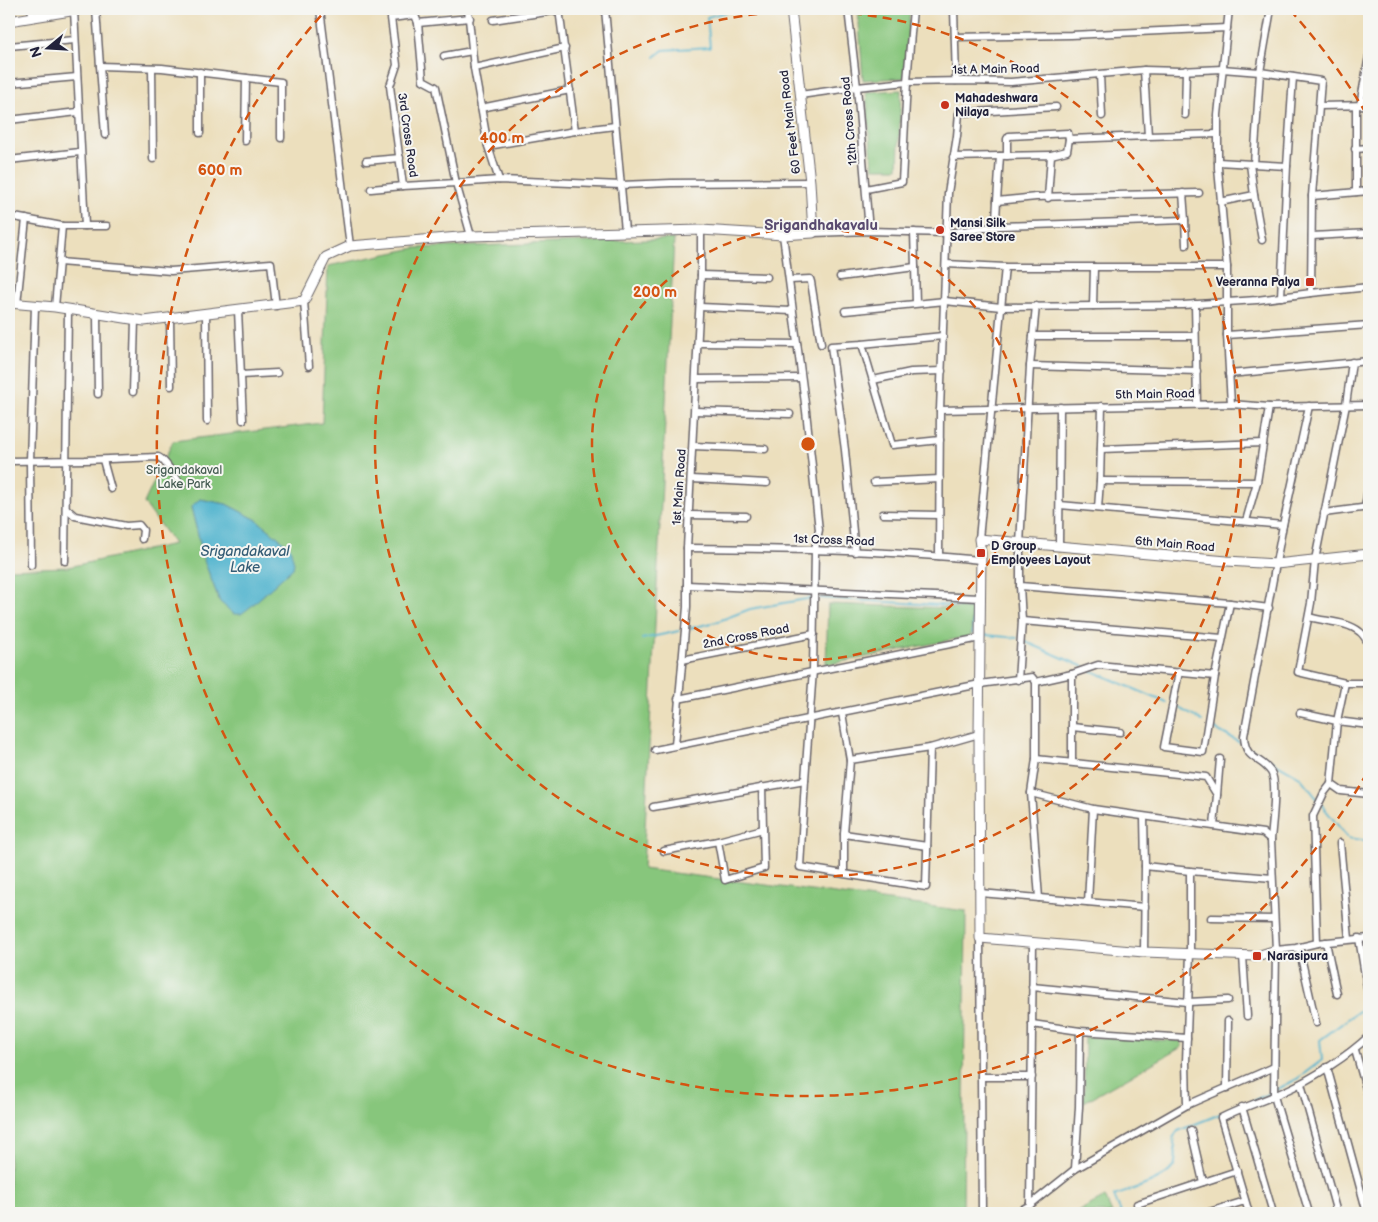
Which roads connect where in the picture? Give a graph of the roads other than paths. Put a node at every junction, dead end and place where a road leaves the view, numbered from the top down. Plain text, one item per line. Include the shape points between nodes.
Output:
1 (83, 9) edge
2 (96, 9) edge
3 (320, 9) edge
4 (468, 9) edge
5 (560, 9) edge
6 (605, 9) edge
7 (791, 9) edge
8 (848, 9) edge
9 (913, 9) edge
10 (954, 9) edge
11 (1229, 9) edge
12 (1271, 9) edge
13 (74, 10) junction
14 (32, 13) edge
15 (470, 18) junction
16 (492, 20) dead end
17 (9, 21) edge
18 (418, 23) junction
19 (1227, 28) junction
20 (955, 38) junction
21 (75, 40) junction
22 (9, 46) edge
23 (564, 48) junction
24 (472, 51) junction
25 (444, 56) dead end
26 (1369, 56) edge
27 (100, 66) junction
28 (152, 68) junction
29 (474, 68) junction
30 (1222, 69) junction
31 (1144, 70) junction
32 (1186, 70) junction
33 (200, 72) junction
34 (1260, 72) junction
35 (1100, 75) junction
36 (77, 77) junction
37 (1294, 77) junction
38 (246, 78) junction
39 (956, 81) junction
40 (907, 82) junction
41 (9, 83) edge
42 (857, 87) junction
43 (570, 90) junction
44 (800, 95) junction
45 (1358, 105) junction
46 (1369, 105) edge
47 (1320, 106) junction
48 (481, 108) junction
49 (1056, 108) dead end
50 (78, 112) junction
51 (1185, 115) dead end
52 (1102, 116) dead end
53 (9, 120) edge
54 (616, 126) junction
55 (575, 131) junction
56 (104, 134) dead end
57 (200, 134) dead end
58 (1218, 134) junction
59 (1148, 136) junction
60 (281, 138) dead end
61 (1069, 139) junction
62 (245, 142) dead end
63 (488, 146) junction
64 (1369, 148) edge
65 (1355, 149) junction
66 (80, 152) junction
67 (1051, 154) junction
68 (953, 156) junction
69 (1000, 156) junction
70 (1008, 156) junction
71 (400, 158) junction
72 (153, 159) dead end
73 (9, 160) edge
74 (366, 162) dead end
75 (1218, 162) junction
76 (1252, 164) junction
77 (1287, 166) junction
78 (499, 180) junction
79 (810, 182) junction
80 (456, 184) junction
81 (621, 185) junction
82 (404, 186) junction
83 (370, 189) dead end
84 (866, 189) junction
85 (1369, 191) edge
86 (1199, 192) dead end
87 (1356, 192) junction
88 (1183, 193) junction
89 (1254, 195) junction
90 (1312, 196) junction
91 (1048, 198) junction
92 (997, 201) junction
93 (1220, 202) junction
94 (9, 216) edge
95 (26, 219) junction
96 (1184, 220) junction
97 (62, 226) junction
98 (85, 226) junction
99 (107, 226) dead end
100 (999, 226) junction
101 (701, 230) junction
102 (625, 231) junction
103 (869, 231) junction
104 (914, 232) junction
105 (1369, 232) edge
106 (813, 233) junction
107 (947, 233) junction
108 (783, 235) junction
109 (470, 236) junction
110 (1312, 236) junction
111 (1262, 240) dead end
112 (1186, 245) dead end
113 (350, 246) junction
114 (59, 262) junction
115 (946, 264) junction
116 (915, 267) junction
117 (1005, 267) junction
118 (1094, 267) junction
119 (1227, 267) junction
120 (701, 274) junction
121 (767, 277) dead end
122 (840, 277) dead end
123 (790, 280) junction
124 (1369, 287) edge
125 (1311, 293) junction
126 (1281, 298) junction
127 (304, 301) junction
128 (944, 301) junction
129 (916, 303) junction
130 (1228, 303) junction
131 (13, 304) edge
132 (1195, 304) junction
133 (35, 306) junction
134 (276, 306) junction
135 (1036, 306) junction
136 (1093, 306) junction
137 (54, 307) junction
138 (700, 307) junction
139 (1001, 307) junction
140 (68, 310) junction
141 (238, 310) junction
142 (792, 311) junction
143 (845, 311) dead end
144 (206, 314) junction
145 (97, 315) junction
146 (170, 318) junction
147 (135, 320) junction
148 (1369, 325) edge
149 (1227, 335) junction
150 (943, 336) junction
151 (1032, 336) junction
152 (1195, 336) junction
153 (698, 343) junction
154 (797, 344) junction
155 (821, 344) dead end
156 (862, 344) junction
157 (1369, 361) edge
158 (1352, 362) junction
159 (309, 366) dead end
160 (1030, 366) junction
161 (942, 371) junction
162 (1197, 371) junction
163 (277, 373) dead end
164 (1229, 374) junction
165 (241, 375) junction
166 (801, 378) junction
167 (697, 379) junction
168 (872, 380) junction
169 (172, 386) dead end
170 (133, 392) dead end
171 (98, 394) dead end
172 (1197, 404) junction
173 (1231, 404) junction
174 (1346, 405) junction
175 (1369, 405) edge
176 (1102, 406) junction
177 (1310, 406) junction
178 (1028, 407) junction
179 (1060, 407) junction
180 (1269, 407) junction
181 (992, 408) junction
182 (940, 410) junction
183 (695, 411) junction
184 (790, 414) dead end
185 (243, 420) dead end
186 (207, 421) dead end
187 (940, 440) junction
188 (1263, 443) junction
189 (693, 446) junction
190 (766, 449) dead end
191 (1101, 449) junction
192 (30, 460) junction
193 (66, 460) junction
194 (103, 460) junction
195 (9, 461) edge
196 (692, 479) junction
197 (940, 479) junction
198 (1100, 481) junction
199 (874, 482) dead end
200 (1257, 482) junction
201 (1369, 482) edge
202 (767, 483) dead end
203 (182, 485) dead end
204 (111, 490) dead end
205 (1060, 505) junction
206 (1367, 507) edge
207 (66, 508) junction
208 (1098, 508) junction
209 (1324, 513) junction
210 (883, 514) dead end
211 (689, 515) junction
212 (746, 516) dead end
213 (939, 516) junction
214 (1246, 521) junction
215 (1283, 525) junction
216 (142, 539) dead end
217 (980, 539) junction
218 (1020, 544) junction
219 (1059, 547) junction
220 (687, 548) junction
221 (815, 549) junction
222 (854, 552) junction
223 (1369, 554) edge
224 (939, 556) junction
225 (980, 560) junction
226 (1314, 560) junction
227 (65, 561) dead end
228 (1276, 564) junction
229 (31, 565) dead end
230 (687, 585) junction
231 (1020, 586) junction
232 (814, 589) junction
233 (980, 598) junction
234 (1230, 603) junction
235 (1269, 608) junction
236 (1309, 617) junction
237 (1022, 621) junction
238 (1360, 632) junction
239 (1369, 632) edge
240 (814, 634) junction
241 (980, 638) junction
242 (1222, 638) junction
243 (1369, 645) edge
244 (682, 660) junction
245 (813, 670) junction
246 (1179, 672) junction
247 (1072, 674) junction
248 (1215, 676) junction
249 (1018, 680) junction
250 (1036, 682) junction
251 (1345, 682) junction
252 (1369, 683) edge
253 (980, 684) junction
254 (678, 699) junction
255 (842, 712) junction
256 (1300, 713) dead end
257 (810, 717) junction
258 (1337, 721) junction
259 (1369, 725) edge
260 (1072, 727) junction
261 (1120, 732) dead end
262 (979, 734) junction
263 (675, 745) junction
264 (930, 748) junction
265 (655, 750) dead end
266 (1036, 759) junction
267 (1220, 759) dead end
268 (850, 760) junction
269 (1072, 762) junction
270 (805, 780) junction
271 (1331, 784) junction
272 (762, 787) junction
273 (1030, 793) junction
274 (1217, 794) junction
275 (1369, 794) edge
276 (653, 807) dead end
277 (1093, 810) junction
278 (1144, 817) junction
279 (1214, 826) junction
280 (763, 829) junction
281 (844, 834) junction
282 (1271, 840) junction
283 (718, 841) junction
284 (1340, 844) dead end
285 (927, 846) junction
286 (664, 851) dead end
287 (1145, 866) junction
288 (1190, 871) junction
289 (844, 873) junction
290 (1272, 878) junction
291 (980, 893) junction
292 (1039, 898) junction
293 (1088, 902) junction
294 (1145, 907) junction
295 (1211, 918) dead end
296 (1274, 918) junction
297 (980, 938) junction
298 (1359, 938) junction
299 (1369, 938) edge
300 (1349, 939) junction
301 (1326, 942) junction
302 (1033, 943) junction
303 (1317, 943) junction
304 (1299, 948) junction
305 (1276, 950) junction
306 (1144, 952) junction
307 (1190, 953) junction
308 (1243, 956) junction
309 (1032, 988) junction
310 (1337, 994) dead end
311 (1228, 1000) dead end
312 (1369, 1000) edge
313 (1188, 1002) junction
314 (1247, 1016) dead end
315 (1228, 1021) dead end
316 (1316, 1023) dead end
317 (1032, 1024) junction
318 (1080, 1031) junction
319 (1369, 1036) edge
320 (1187, 1038) junction
321 (1355, 1050) junction
322 (1327, 1067) junction
323 (1274, 1069) junction
324 (981, 1077) junction
325 (1032, 1077) junction
326 (1301, 1084) junction
327 (1227, 1088) junction
328 (1274, 1095) junction
329 (1369, 1099) edge
330 (1187, 1105) junction
331 (1242, 1107) junction
332 (1191, 1130) dead end
333 (1074, 1169) junction
334 (1237, 1171) junction
335 (1203, 1182) junction
336 (1246, 1201) junction
337 (1030, 1205) junction
338 (982, 1213) edge
339 (1016, 1213) edge
340 (1140, 1213) edge
341 (1206, 1213) edge
342 (1249, 1213) edge
343 (1272, 1213) edge
344 (1308, 1213) edge
345 (1337, 1213) edge
346 (1367, 1213) edge

1 - 13 street
2 - 27 street
3 - 113 street
4 - 15 street
5 - 16 street
5 - 23 street
6 - 54 street
7 - 44 street, 60 Feet Main Road
8 - 42 street, 12th Cross Road
9 - 40 street
10 - 20 street
11 - 19 street
12 - 34 street
13 - 14 street
13 - 21 street
14 - 17 street
15 - 18 street
15 - 24 street
18 - 71 street, 3rd Cross Road via 415,15 391,18 397,65 390,86
18 - 80 street, 3rd Cross Road via 423,80 436,87
19 - 20 street
19 - 30 street
20 - 39 street
21 - 22 street
21 - 36 street
23 - 29 street
23 - 43 street
24 - 25 street
24 - 29 street
26 - 45 street
27 - 28 street
27 - 56 street
28 - 33 street
28 - 72 street
29 - 48 street
30 - 32 street, 1st A Main Road
30 - 34 street, 1st A Main Road
30 - 58 street
31 - 32 street, 1st A Main Road
31 - 35 street, 1st A Main Road
31 - 59 street
32 - 51 street
33 - 38 street
33 - 57 street
34 - 37 street, 1st A Main Road
34 - 76 street
35 - 39 street, 1st A Main Road via 1011,82
35 - 52 street
36 - 41 street
36 - 50 street
37 - 47 street, 1st A Main Road via 1321,81
37 - 77 street
38 - 60 street via 281,82
38 - 62 street
39 - 40 street, 1st A Main Road
40 - 42 street, 1st A Main Road
40 - 84 street via 902,182
42 - 44 street, 1st A Main Road
42 - 84 street, 12th Cross Road
43 - 48 street
43 - 55 street
44 - 79 street, 60 Feet Main Road
45 - 46 street
45 - 47 street
45 - 65 street
47 - 90 street
48 - 63 street
49 - 68 street via 959,113
50 - 53 street
50 - 66 street
54 - 55 street
54 - 81 street
55 - 63 street
58 - 59 street
58 - 75 street
59 - 61 street
61 - 67 street via 1067,151
61 - 70 street via 1068,133 1010,136 1007,139
63 - 78 street
64 - 65 street
65 - 87 street
66 - 73 street
66 - 98 street
67 - 70 street
67 - 91 street
68 - 69 street
68 - 107 street
69 - 70 street
69 - 92 street
71 - 74 street
71 - 82 street, 3rd Cross Road
75 - 76 street
75 - 93 street
76 - 77 street
76 - 89 street
77 - 126 street
78 - 80 street
78 - 81 street
79 - 81 street
79 - 106 street, 60 Feet Main Road
80 - 82 street, 3rd Cross Road
80 - 109 street
81 - 102 street
82 - 83 street
84 - 103 street, 12th Cross Road
85 - 87 street
86 - 88 street
87 - 90 street
88 - 91 street
88 - 96 street
89 - 93 street
89 - 111 street
90 - 110 street
91 - 92 street
92 - 100 street via 996,220
93 - 119 street
94 - 95 street
95 - 97 street
95 - 131 street
96 - 100 street
96 - 112 street
97 - 98 street
97 - 114 street
98 - 99 street
100 - 107 street
101 - 102 street
101 - 108 street
101 - 120 street, 1st Main Road
102 - 109 street
103 - 104 street
103 - 106 street
104 - 107 street
104 - 116 street
105 - 110 street
106 - 108 street
107 - 115 street
108 - 123 street
109 - 113 street
110 - 125 street
113 - 127 street via 326,257
114 - 134 street via 170,271 271,263
114 - 137 street
115 - 117 street
115 - 128 street
116 - 122 street
116 - 129 street
117 - 118 street
117 - 139 street
118 - 119 street
118 - 136 street
119 - 130 street
120 - 121 street
120 - 138 street, 1st Main Road
123 - 142 street
123 - 155 street via 805,278 811,282
124 - 125 street
125 - 126 street
126 - 130 street
127 - 134 street
127 - 159 street
128 - 129 street
128 - 139 street
128 - 150 street
129 - 143 street
130 - 132 street
130 - 149 street
131 - 133 street
132 - 136 street
132 - 152 street
133 - 137 street
133 - 192 street
134 - 141 street
135 - 136 street
135 - 139 street
135 - 151 street
137 - 140 street
138 - 142 street
138 - 153 street, 1st Main Road
139 - 181 street
140 - 145 street
140 - 193 street
141 - 144 street
141 - 165 street
142 - 154 street
144 - 146 street
144 - 186 street
145 - 147 street
145 - 171 street
146 - 147 street
146 - 169 street
147 - 170 street
148 - 149 street
149 - 164 street
150 - 156 street
150 - 161 street
151 - 152 street
151 - 160 street
152 - 162 street
153 - 154 street
153 - 167 street, 1st Main Road
154 - 166 street
156 - 168 street
156 - 222 street via 831,346
157 - 158 street
158 - 164 street
158 - 174 street
160 - 162 street
160 - 178 street
161 - 168 street via 911,372
161 - 182 street
162 - 172 street
163 - 165 street
164 - 173 street
165 - 185 street
166 - 167 street
166 - 221 street via 819,530
167 - 183 street, 1st Main Road
168 - 187 street via 892,445
172 - 173 street, 5th Main Road
172 - 176 street, 5th Main Road
173 - 180 street, 5th Main Road
174 - 175 street, 5th Main Road
174 - 177 street, 5th Main Road
174 - 209 street
176 - 179 street, 5th Main Road
176 - 191 street
177 - 180 street, 5th Main Road
177 - 215 street
178 - 179 street, 5th Main Road
178 - 181 street, 5th Main Road
178 - 218 street
179 - 205 street
180 - 188 street
181 - 182 street, 5th Main Road
181 - 217 street
182 - 187 street
183 - 184 street
183 - 189 street, 1st Main Road
187 - 197 street
188 - 191 street
188 - 200 street
189 - 190 street
189 - 196 street, 1st Main Road
191 - 198 street
192 - 193 street
192 - 195 street
192 - 229 street
193 - 194 street
193 - 207 street
194 - 203 street via 158,457
194 - 204 street
196 - 202 street
196 - 211 street, 1st Main Road
197 - 199 street
197 - 213 street
198 - 200 street
198 - 208 street
200 - 214 street
201 - 206 street
205 - 208 street
205 - 219 street
206 - 209 street
207 - 216 street via 75,516 126,526 139,525 143,530
207 - 227 street
208 - 214 street
209 - 226 street
210 - 213 street
211 - 212 street
211 - 220 street, 1st Main Road
213 - 224 street
214 - 215 street
215 - 228 street
217 - 218 street, 6th Main Road
217 - 225 street
218 - 219 street, 6th Main Road
218 - 231 street
219 - 228 street, 6th Main Road
220 - 221 street, 1st Cross Road
220 - 230 street, 1st Main Road
221 - 222 street, 1st Cross Road
221 - 232 street
222 - 224 street, 1st Cross Road
223 - 226 street, 6th Main Road
224 - 225 street, 1st Cross Road
225 - 233 street
226 - 228 street, 6th Main Road
226 - 236 street
228 - 235 street
230 - 232 street
230 - 244 street, 1st Main Road
231 - 234 street
231 - 237 street
232 - 233 street
232 - 240 street
233 - 241 street
234 - 235 street
234 - 242 street
235 - 282 street via 1244,736 1246,750 1271,772 1274,782
236 - 238 street via 1346,625
236 - 251 street via 1298,672
237 - 242 street
237 - 249 street
238 - 239 street
238 - 243 street
240 - 244 street, 2nd Cross Road
240 - 245 street
241 - 245 street
241 - 253 street
242 - 248 street
244 - 254 street, 1st Main Road
245 - 254 street
245 - 257 street
246 - 247 street via 1098,665
246 - 248 street
246 - 248 street via 1164,747 1203,752
247 - 250 street
247 - 260 street
249 - 250 street via 1032,677
249 - 253 street
250 - 266 street
251 - 252 street
251 - 258 street
253 - 255 street
253 - 262 street
254 - 263 street, 1st Main Road
255 - 257 street
255 - 268 street
256 - 258 street
257 - 263 street
257 - 270 street
258 - 259 street
258 - 271 street
260 - 261 street
260 - 269 street
262 - 264 street
262 - 291 street
263 - 265 street
264 - 268 street
264 - 285 street
266 - 269 street
266 - 273 street
267 - 274 street
268 - 281 street
269 - 274 street via 1206,777
270 - 272 street
270 - 289 street via 800,867
271 - 275 street via 1341,791
271 - 303 street via 1313,816
272 - 276 street
272 - 280 street
273 - 277 street
273 - 292 street
274 - 279 street
277 - 278 street
277 - 293 street
278 - 279 street
278 - 287 street
279 - 282 street via 1263,833
280 - 283 street
280 - 283 street via 764,868 725,880
281 - 285 street
281 - 289 street
282 - 290 street
283 - 286 street
284 - 300 street
285 - 289 street via 926,887
287 - 288 street
287 - 294 street
288 - 290 street
288 - 307 street
290 - 296 street
291 - 292 street
291 - 297 street
292 - 293 street
293 - 294 street
294 - 306 street
295 - 296 street
296 - 305 street
297 - 302 street
297 - 324 street
298 - 299 street
298 - 300 street
298 - 312 street
300 - 301 street
301 - 303 street
301 - 310 street
302 - 306 street
302 - 309 street
303 - 304 street
304 - 305 street
304 - 316 street
305 - 308 street via 1257,956
305 - 323 street
306 - 307 street
307 - 308 street
307 - 313 street
308 - 314 street
309 - 313 street
309 - 317 street
311 - 313 street
313 - 320 street
315 - 327 street
317 - 318 street
317 - 325 street
318 - 320 street
318 - 333 street
319 - 321 street
320 - 330 street
321 - 322 street
321 - 329 street
322 - 326 street
322 - 346 street
323 - 327 street
323 - 328 street
324 - 325 street
324 - 338 street
325 - 337 street
326 - 328 street
326 - 345 street
327 - 330 street
328 - 331 street
328 - 344 street
330 - 333 street
331 - 334 street via 1221,1118
331 - 343 street
332 - 335 street
333 - 337 street
334 - 335 street
334 - 336 street
335 - 340 street via 1137,1204
336 - 341 street
336 - 342 street
337 - 339 street

